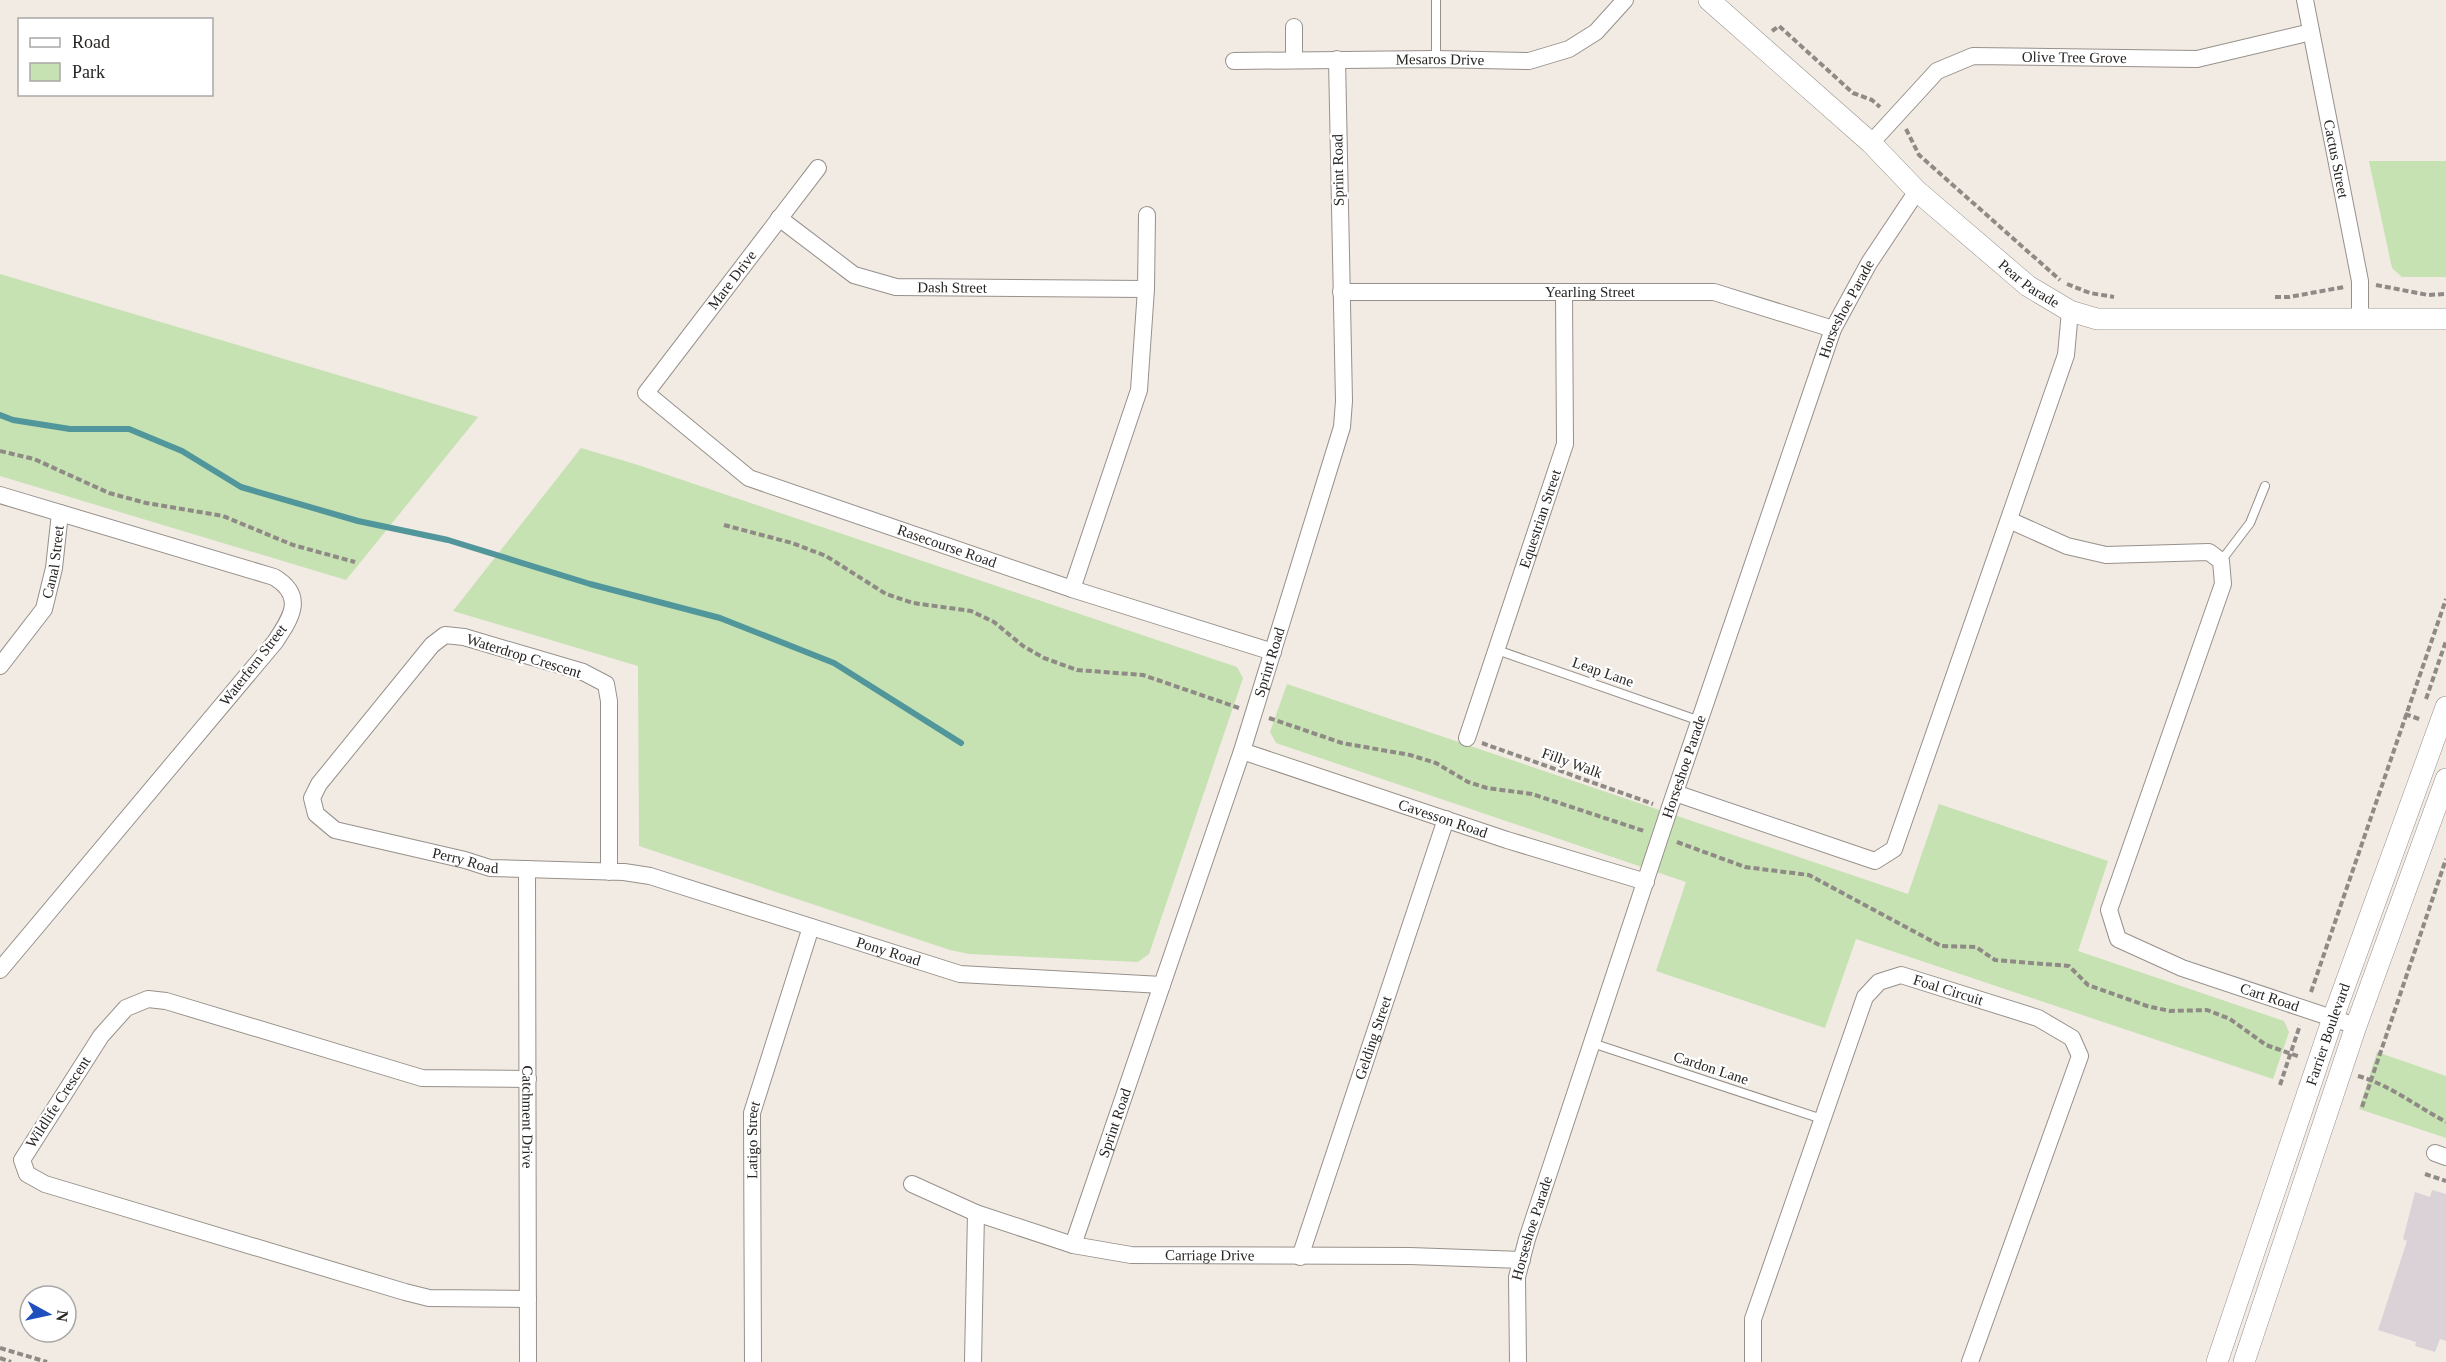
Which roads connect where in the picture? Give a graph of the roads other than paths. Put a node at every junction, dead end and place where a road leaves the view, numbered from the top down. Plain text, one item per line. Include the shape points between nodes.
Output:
1 (1437, 0) edge
2 (1625, 0) edge
3 (1710, 0) edge
4 (2305, 0) edge
5 (1294, 27) dead end
6 (2312, 32) junction
7 (1336, 59) junction
8 (1436, 59) junction
9 (1294, 60) junction
10 (1234, 61) dead end
11 (1871, 143) junction
12 (818, 168) dead end
13 (1917, 191) junction
14 (1147, 215) dead end
15 (779, 218) junction
16 (1146, 289) junction
17 (1341, 292) junction
18 (1564, 292) junction
19 (2070, 311) junction
20 (2361, 319) junction
21 (2446, 319) edge
22 (1833, 329) junction
23 (646, 393) joint
24 (2265, 486) dead end
25 (0, 495) edge
26 (60, 513) junction
27 (2009, 520) junction
28 (2221, 561) junction
29 (1072, 589) junction
30 (1497, 650) junction
31 (1273, 652) junction
32 (0, 666) edge
33 (2446, 710) edge
34 (1700, 721) junction
35 (1467, 738) road end
36 (1242, 751) junction
37 (2446, 779) edge
38 (1675, 793) junction
39 (316, 814) joint
40 (1446, 819) junction
41 (527, 870) junction
42 (617, 872) junction
43 (1646, 882) junction
44 (811, 927) junction
45 (0, 970) edge
46 (1162, 985) junction
47 (2333, 1018) junction
48 (2356, 1026) junction
49 (1592, 1043) junction
50 (528, 1079) junction
51 (1822, 1119) junction
52 (912, 1184) dead end
53 (976, 1214) junction
54 (1073, 1245) junction
55 (1300, 1257) junction
56 (1522, 1260) junction
57 (528, 1299) junction
58 (528, 1362) edge
59 (753, 1362) edge
60 (973, 1362) edge
61 (1518, 1362) edge
62 (1753, 1362) edge
63 (1970, 1362) edge
64 (2217, 1362) edge
65 (2244, 1362) edge

1 - 8 lane
2 - 8 street, Mesaros Drive via 1596,32 1569,49 1529,61
3 - 11 street, Pear Parade
4 - 6 street, Cactus Street
5 - 9 street
6 - 11 street, Olive Tree Grove via 2197,59 1972,56 1937,71
6 - 20 street, Cactus Street via 2361,286
7 - 8 street, Mesaros Drive
7 - 9 street, Mesaros Drive
7 - 17 street, Sprint Road
9 - 10 street, Mesaros Drive
11 - 13 street, Pear Parade
12 - 15 street, Mare Drive
13 - 19 street, Pear Parade via 2028,286
13 - 22 street, Horseshoe Parade via 1869,264
14 - 16 street
15 - 16 street, Dash Street via 854,275 896,287
15 - 23 street, Mare Drive
16 - 29 street via 1139,390
17 - 18 street, Yearling Street
17 - 31 street, Sprint Road via 1342,427
18 - 22 street, Yearling Street via 1714,292
18 - 30 street, Equestrian Street via 1565,444
19 - 20 street, Pear Parade via 2097,319
19 - 27 street via 2066,355
20 - 21 street, Pear Parade
22 - 34 street, Horseshoe Parade
23 - 29 street, Rasecourse Road via 749,478
24 - 28 lane via 2250,523
25 - 26 street, Waterfern Street
26 - 32 street, Canal Street via 54,568 44,609
26 - 45 street, Waterfern Street via 274,577 291,591 292,612 275,642
27 - 28 street via 2067,546 2106,555 2209,552
27 - 38 street via 1894,849 1875,861
28 - 47 street, Cart Road via 2223,584 2109,910 2118,939 2182,968
29 - 31 street, Rasecourse Road
30 - 34 lane, Leap Lane
30 - 35 street, Equestrian Street
31 - 36 street, Sprint Road
33 - 47 street, Farrier Boulevard
34 - 38 street, Horseshoe Parade
36 - 40 street, Cavesson Road
36 - 46 street, Sprint Road
37 - 48 street, Farrier Boulevard
38 - 43 street, Horseshoe Parade
39 - 41 street, Perry Road via 335,830 490,868
39 - 42 street, Waterdrop Crescent via 312,798 319,784 432,645 445,635 464,637 584,672 606,684
40 - 43 street, Cavesson Road
40 - 55 street, Gelding Street
41 - 42 street, Perry Road
41 - 50 street, Catchment Drive
42 - 44 street, Pony Road via 650,876
43 - 49 street, Horseshoe Parade
44 - 46 street, Pony Road via 960,974
44 - 59 street, Latigo Street via 752,1113
46 - 54 street, Sprint Road
47 - 48 street, Cart Road
47 - 64 street, Farrier Boulevard
48 - 65 street, Farrier Boulevard
49 - 51 lane, Cardon Lane
49 - 56 street, Horseshoe Parade
50 - 57 street, Catchment Drive
50 - 57 street, Wildlife Crescent via 422,1078 166,1001 148,999 126,1008 101,1036 22,1160 27,1174 45,1184 405,1292 429,1298
51 - 62 street, Foal Circuit via 1753,1319
51 - 63 street, Foal Circuit via 1865,997 1879,981 1901,975 2038,1018 2072,1038 2080,1056
52 - 53 street, Carriage Drive
53 - 54 street, Carriage Drive
53 - 60 street
54 - 55 street, Carriage Drive via 1131,1254
55 - 56 street, Carriage Drive
56 - 61 street, Horseshoe Parade via 1517,1277
57 - 58 street, Catchment Drive

